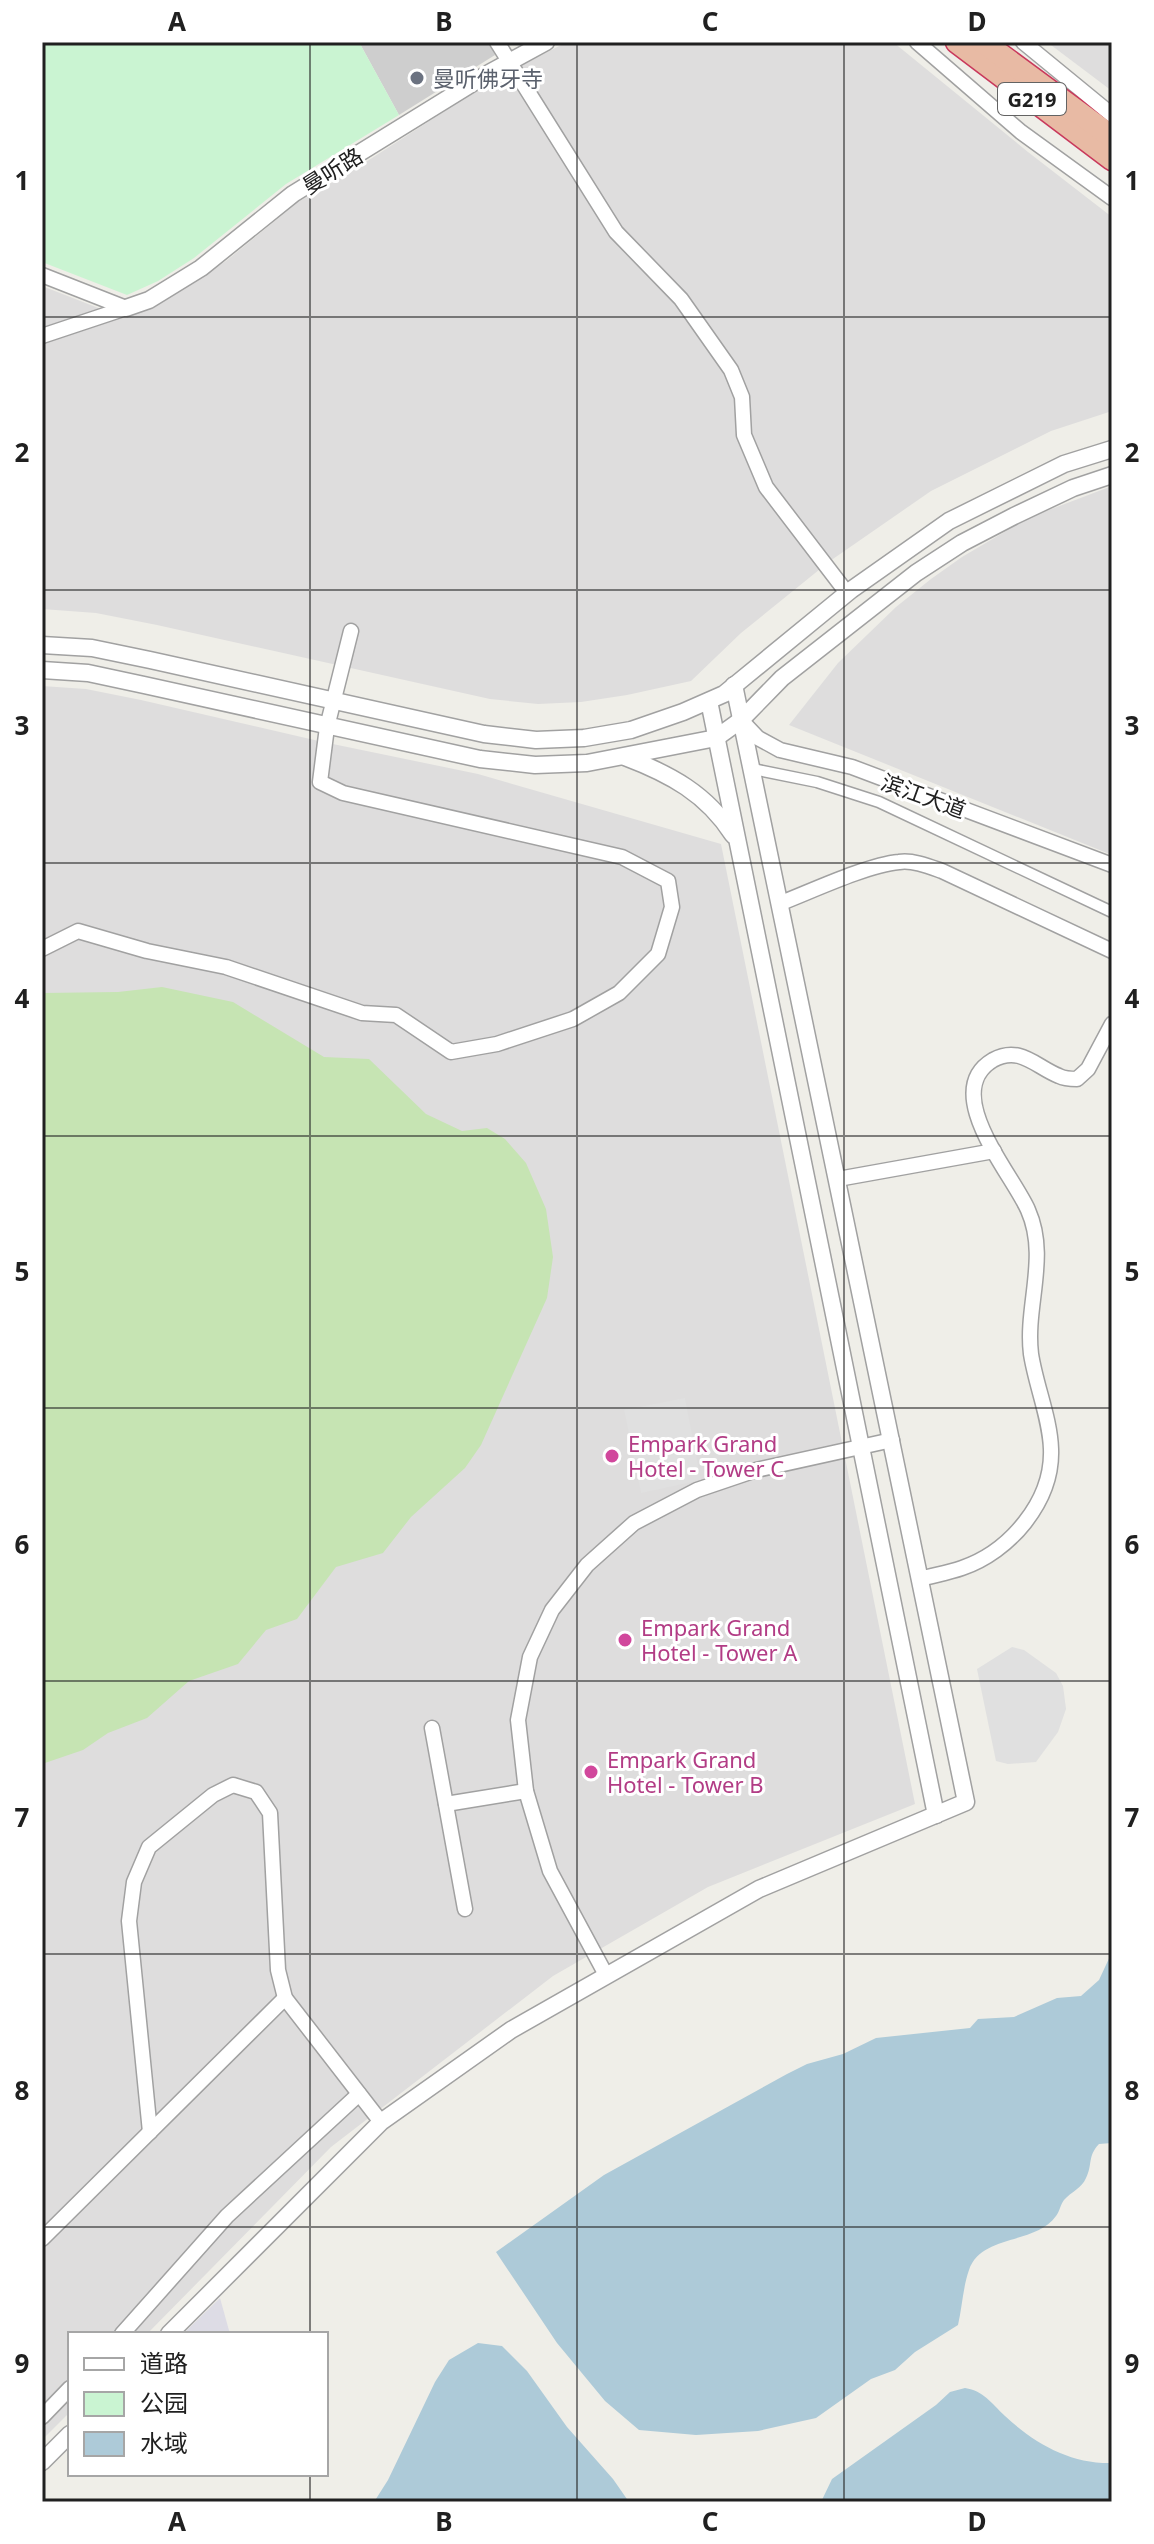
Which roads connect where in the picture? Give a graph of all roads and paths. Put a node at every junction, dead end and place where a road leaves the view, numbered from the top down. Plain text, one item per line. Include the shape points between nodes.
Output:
1 (497, 42) edge
2 (546, 42) edge
3 (917, 42) edge
4 (957, 42) edge
5 (983, 42) edge
6 (1023, 42) edge
7 (508, 62) junction
8 (1112, 115) edge
9 (1110, 150) edge
10 (1112, 198) edge
11 (42, 275) edge
12 (126, 308) junction
13 (42, 336) edge
14 (1112, 449) edge
15 (1112, 475) edge
16 (847, 593) junction
17 (351, 631) dead end
18 (42, 645) edge
19 (42, 670) edge
20 (734, 685) junction
21 (709, 701) junction
22 (332, 702) junction
23 (741, 720) junction
24 (327, 727) junction
25 (716, 738) junction
26 (623, 757) junction
27 (753, 769) junction
28 (739, 845) junction
29 (1112, 865) edge
30 (781, 903) junction
31 (1112, 912) edge
32 (42, 949) edge
33 (1112, 951) edge
34 (1112, 1024) edge
35 (994, 1151) junction
36 (838, 1179) junction
37 (892, 1440) junction
38 (862, 1446) junction
39 (920, 1579) junction
40 (432, 1728) dead end
41 (526, 1791) junction
42 (446, 1804) junction
43 (936, 1815) junction
44 (465, 1909) dead end
45 (606, 1975) junction
46 (285, 1998) junction
47 (359, 2094) junction
48 (381, 2122) junction
49 (150, 2132) junction
50 (42, 2239) edge
51 (124, 2332) edge
52 (171, 2332) edge
53 (68, 2390) edge
54 (42, 2417) edge
55 (68, 2436) edge
56 (42, 2462) edge

1 - 7 street
2 - 7 street, 曼听路
3 - 10 street via 1021,132
4 - 9 highway, G219
5 - 9 highway, G219
6 - 8 street
7 - 12 street, 曼听路 via 293,194 191,275
7 - 16 street via 616,232 681,299 731,370 742,397 744,435 766,487
11 - 12 street
12 - 13 street
14 - 16 street via 1064,464 949,521
15 - 23 street via 1014,516 927,566 782,678
16 - 20 street
17 - 22 street
18 - 22 street via 106,651
19 - 24 street via 88,673
20 - 21 street
20 - 23 street
21 - 22 street via 631,730 536,740
21 - 25 street
22 - 24 street
23 - 25 street
23 - 27 street
23 - 29 street, 滨江大道 via 780,750 852,767
24 - 26 street via 535,765
24 - 32 street via 320,782 343,793 622,857 668,881 672,907 658,954 619,993 573,1019 497,1044 451,1052 396,1015 362,1013 226,967 78,931
25 - 26 street
25 - 28 street
26 - 28 street via 676,778 723,819
27 - 30 street
27 - 31 street via 879,802
28 - 38 street
30 - 33 street via 900,861 942,871
30 - 36 street
34 - 35 street via 1077,1079 1061,1077 1027,1056 1005,1055 980,1072 976,1112
35 - 36 street
35 - 39 street via 1030,1214 1037,1248 1031,1353 1051,1450 1047,1477 1036,1506 1018,1531 991,1554
36 - 37 street
37 - 38 street
37 - 39 street
38 - 41 street via 756,1470 697,1490 634,1523 587,1565 552,1610 530,1657 518,1720
38 - 43 street
39 - 43 street via 966,1802
40 - 42 street
41 - 42 street
41 - 45 street via 550,1871
42 - 44 street
43 - 45 street via 759,1889
45 - 48 street via 511,2030
46 - 47 street
46 - 49 street
46 - 49 street via 278,1970 270,1813 256,1792 233,1785 149,1847 134,1882 129,1921
47 - 48 street
47 - 51 street via 227,2216
48 - 52 street
49 - 50 street
53 - 54 street
55 - 56 street

